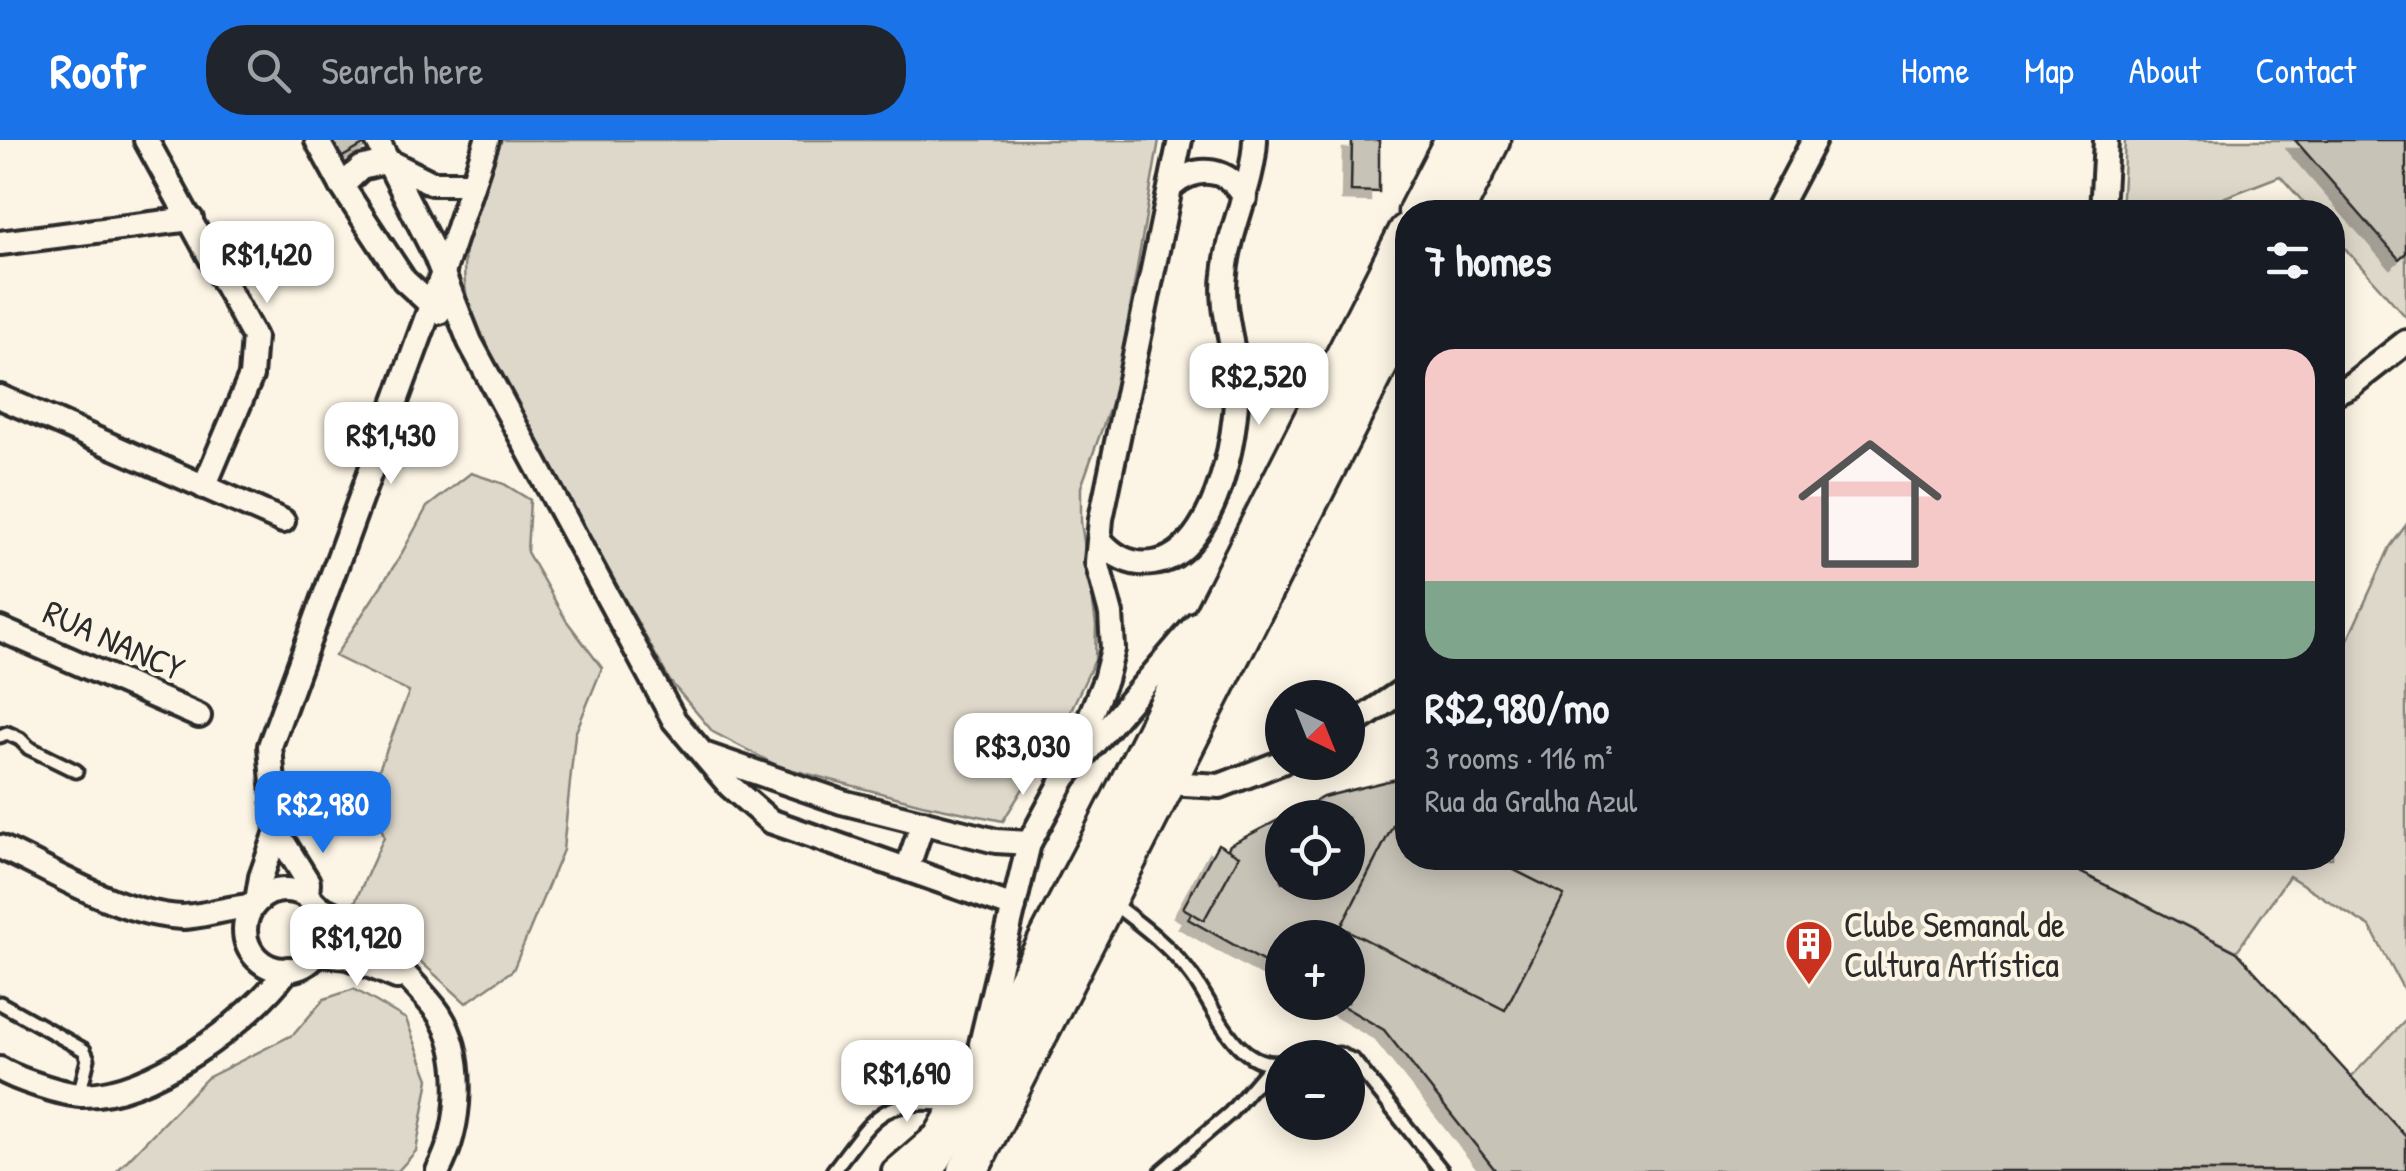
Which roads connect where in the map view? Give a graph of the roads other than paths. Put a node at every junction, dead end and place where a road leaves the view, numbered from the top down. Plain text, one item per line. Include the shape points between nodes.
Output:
1 (146, 140) edge
2 (318, 140) edge
3 (488, 140) edge
4 (1180, 140) edge
5 (1255, 140) edge
6 (1455, 140) edge
7 (1490, 140) edge
8 (1814, 140) edge
9 (2106, 140) edge
10 (383, 151) edge
11 (472, 183) junction
12 (1173, 185) junction
13 (342, 186) junction
14 (1245, 198) junction
15 (1424, 200) edge
16 (1460, 200) edge
17 (1782, 200) edge
18 (2103, 200) edge
19 (191, 218) junction
20 (0, 242) edge
21 (1395, 258) edge
22 (443, 274) junction
23 (430, 304) junction
24 (1395, 330) edge
25 (470, 342) junction
26 (2406, 342) edge
27 (1235, 364) junction
28 (1334, 377) junction
29 (2345, 388) edge
30 (0, 396) edge
31 (204, 487) junction
32 (283, 521) dead end
33 (1100, 540) junction
34 (1232, 578) junction
35 (0, 629) edge
36 (1395, 696) edge
37 (199, 716) dead end
38 (1365, 716) edge
39 (0, 736) edge
40 (706, 756) junction
41 (1265, 769) edge
42 (76, 770) dead end
43 (1065, 777) junction
44 (1167, 783) junction
45 (923, 822) junction
46 (277, 832) junction
47 (1029, 843) junction
48 (0, 847) edge
49 (907, 869) junction
50 (1107, 900) junction
51 (312, 901) junction
52 (254, 903) junction
53 (1014, 907) junction
54 (317, 952) junction
55 (288, 970) junction
56 (409, 982) junction
57 (0, 1003) edge
58 (1265, 1059) edge
59 (0, 1069) edge
60 (1365, 1075) edge
61 (1265, 1076) edge
62 (79, 1095) junction
63 (962, 1107) junction
64 (438, 1171) edge
65 (833, 1171) edge
66 (894, 1171) edge
67 (924, 1171) edge
68 (968, 1171) edge
69 (1162, 1171) edge
70 (1442, 1171) edge

1 - 19 street
2 - 13 street
3 - 11 street
4 - 12 street
5 - 14 street
6 - 15 main road
7 - 16 main road
8 - 17 street
9 - 18 street
10 - 11 street via 432,183
10 - 13 street
10 - 22 street
11 - 22 street
12 - 14 street via 1190,174 1218,173
12 - 33 street
13 - 23 street via 404,280
14 - 27 street via 1224,279
19 - 20 street
19 - 31 street via 254,337 251,376
21 - 28 main road
22 - 23 street
22 - 25 street
23 - 25 street
23 - 46 street via 270,746
24 - 44 main road
25 - 40 street via 674,720
26 - 29 street
27 - 28 street via 1278,388 1302,389
27 - 33 street via 1226,464 1195,537 1169,560 1146,564 1115,555
28 - 34 main road
30 - 31 street
31 - 32 street
33 - 43 street via 1098,573 1112,614 1113,649
34 - 43 street
34 - 63 main road
35 - 37 street, RUA NANCY
36 - 38 street
39 - 42 lane via 20,738
40 - 45 street
40 - 49 street via 770,822
41 - 44 street via 1220,786
43 - 47 street
44 - 50 main road
45 - 47 street
45 - 49 street
46 - 51 street via 308,882
46 - 52 street
47 - 53 street
48 - 52 street via 136,910 186,917
49 - 53 street
50 - 58 lane via 1152,932 1192,975 1232,1039
50 - 68 main road
51 - 52 street via 297,890 280,889
51 - 54 street via 326,929
51 - 56 street via 352,924
52 - 55 street via 244,921 252,954 264,965
53 - 63 street
54 - 55 street
54 - 56 street
55 - 62 street via 228,1026 159,1074
56 - 64 street via 439,1014 452,1046 459,1098 450,1148
57 - 62 lane via 84,1050
59 - 62 street
60 - 70 lane
61 - 69 lane
63 - 65 lane via 896,1105 874,1118
63 - 66 street
63 - 67 main road

